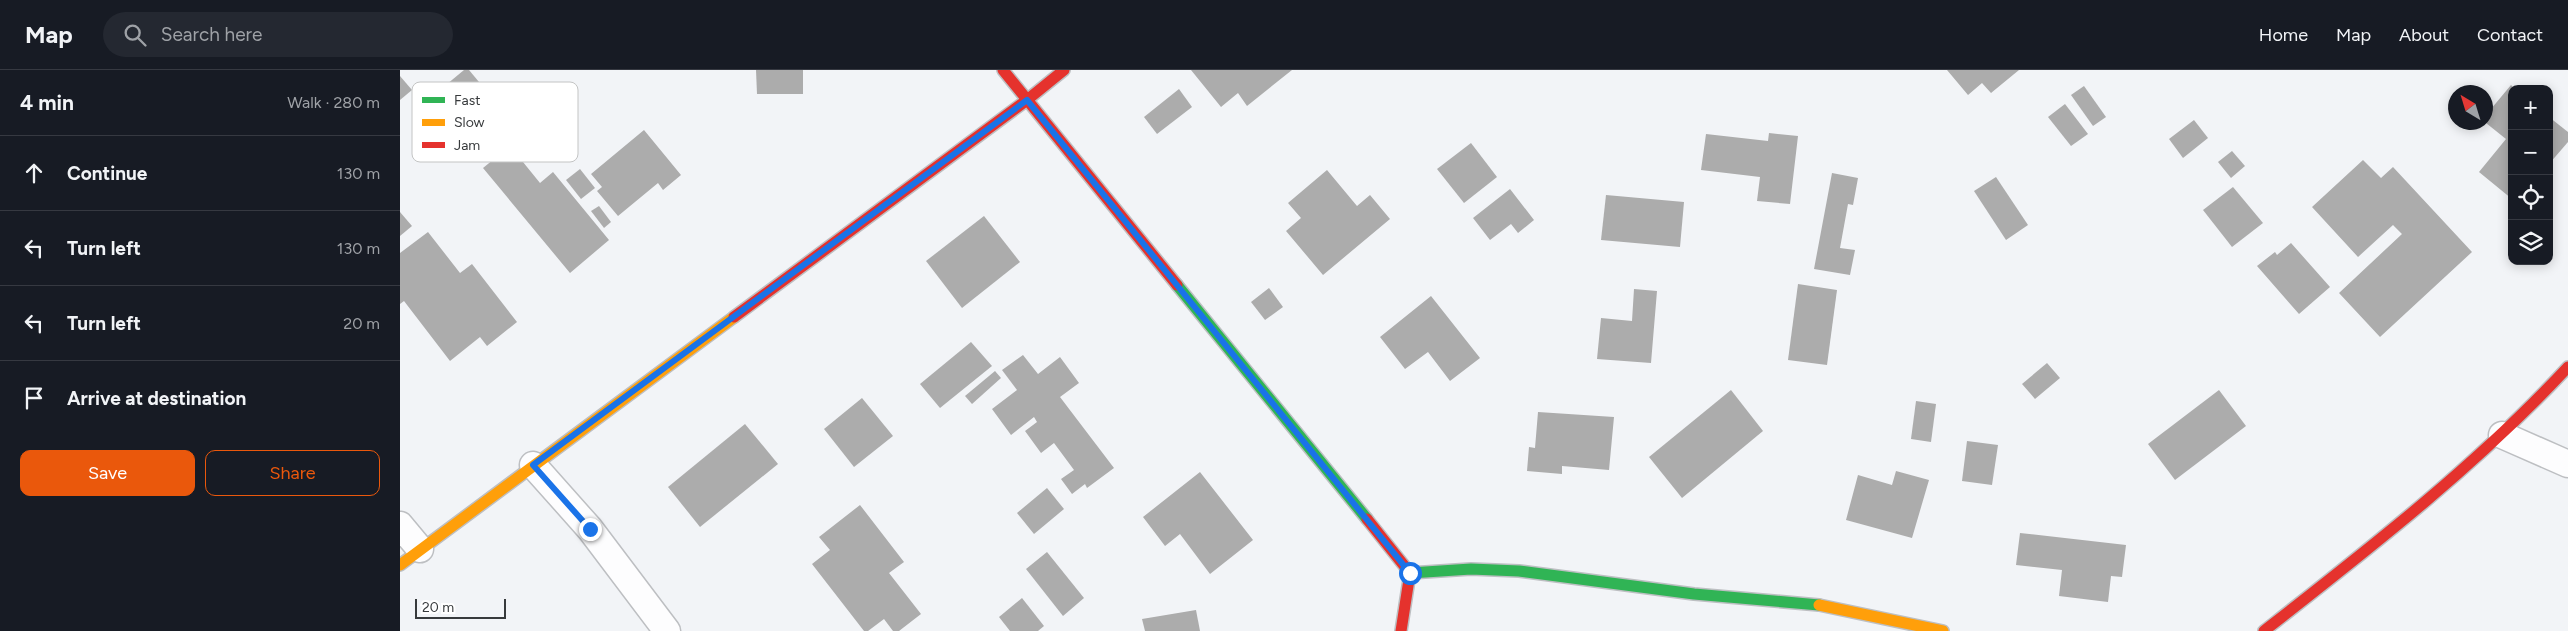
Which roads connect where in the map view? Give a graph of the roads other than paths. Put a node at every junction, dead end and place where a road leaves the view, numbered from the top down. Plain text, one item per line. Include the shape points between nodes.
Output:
1 (1003, 70) edge
2 (1064, 70) edge
3 (1027, 100) junction
4 (2568, 367) edge
5 (2502, 435) junction
6 (2568, 464) edge
7 (533, 465) junction
8 (400, 525) edge
9 (410, 557) edge
10 (1410, 573) junction
11 (667, 631) edge
12 (1401, 631) edge
13 (1943, 631) edge
14 (2264, 631) edge

1 - 3 street
2 - 3 street
3 - 7 street
3 - 10 street
4 - 5 street via 2534,406
5 - 6 street
5 - 14 street via 2404,521
7 - 9 street
7 - 11 street via 590,529
8 - 9 street
10 - 12 street
10 - 13 street via 1471,569 1519,571 1694,594 1824,604

